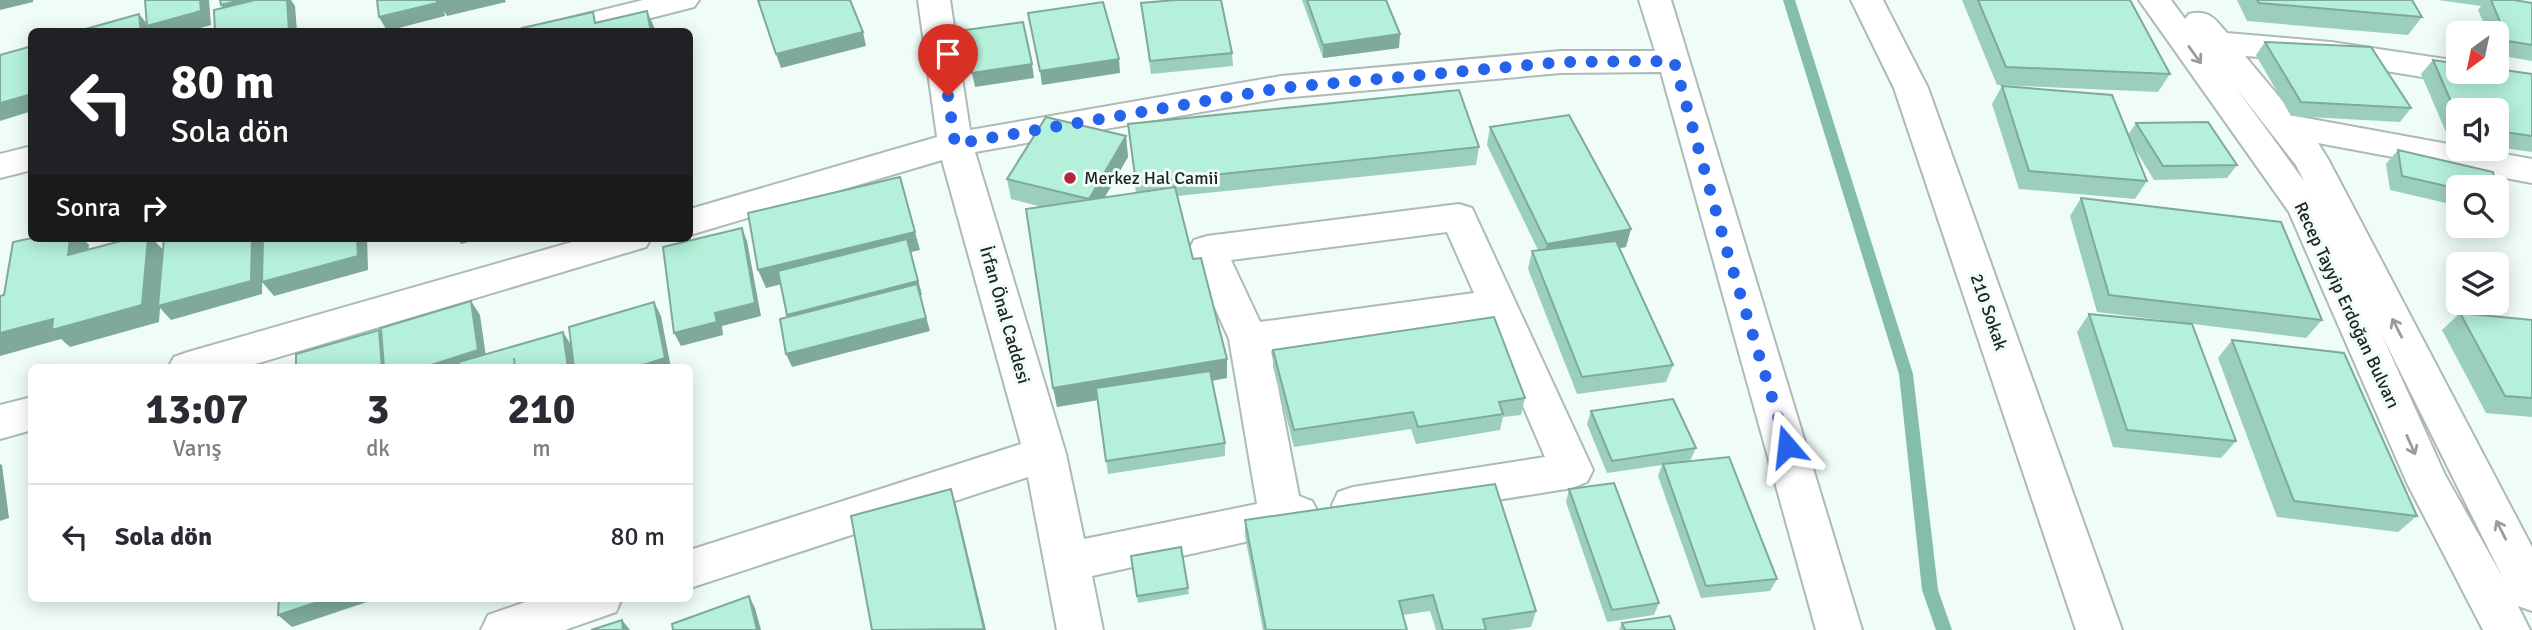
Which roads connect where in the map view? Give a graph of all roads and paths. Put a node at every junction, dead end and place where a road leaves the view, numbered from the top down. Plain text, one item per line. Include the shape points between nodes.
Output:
1 (683, 0) edge
2 (934, 0) edge
3 (1655, 0) edge
4 (1867, 0) edge
5 (2155, 0) edge
6 (2183, 0) edge
7 (569, 28) edge
8 (2218, 43) junction
9 (1674, 61) junction
10 (2446, 70) edge
11 (2286, 126) junction
12 (955, 144) junction
13 (28, 159) edge
14 (0, 166) edge
15 (2532, 171) edge
16 (693, 221) edge
17 (619, 242) edge
18 (1499, 304) junction
19 (1249, 340) junction
20 (202, 364) edge
21 (28, 414) edge
22 (0, 422) edge
23 (1045, 454) junction
24 (1281, 516) junction
25 (1066, 562) junction
26 (693, 568) edge
27 (2530, 585) edge
28 (588, 602) edge
29 (504, 630) edge
30 (1080, 630) edge
31 (1839, 630) edge
32 (2099, 630) edge
33 (2507, 630) edge

1 - 7 street
2 - 12 street, İrfan Önal Caddesi
3 - 9 street
4 - 32 street, 210 Sokak via 1911,88
5 -> 33 street, Recep Tayyip Erdoğan Bulvarı via 2305,208 2428,483
6 - 8 street, Recep Tayyip Erdoğan Bulvarı
8 - 10 street via 2330,52
8 - 11 street, Recep Tayyip Erdoğan Bulvarı
9 - 12 street via 1561,62 1281,88
9 - 31 street
11 - 15 street
27 -> 11 street, Recep Tayyip Erdoğan Bulvarı via 2311,159
12 - 16 street
12 - 23 street, İrfan Önal Caddesi
13 - 14 street
17 - 20 street
18 - 19 street
18 - 19 street via 1459,217 1208,250
18 - 24 street via 1572,470
19 - 24 street
21 - 22 street
23 - 25 street, İrfan Önal Caddesi
23 - 26 street
24 - 25 street
25 - 30 street, İrfan Önal Caddesi
28 - 29 street

